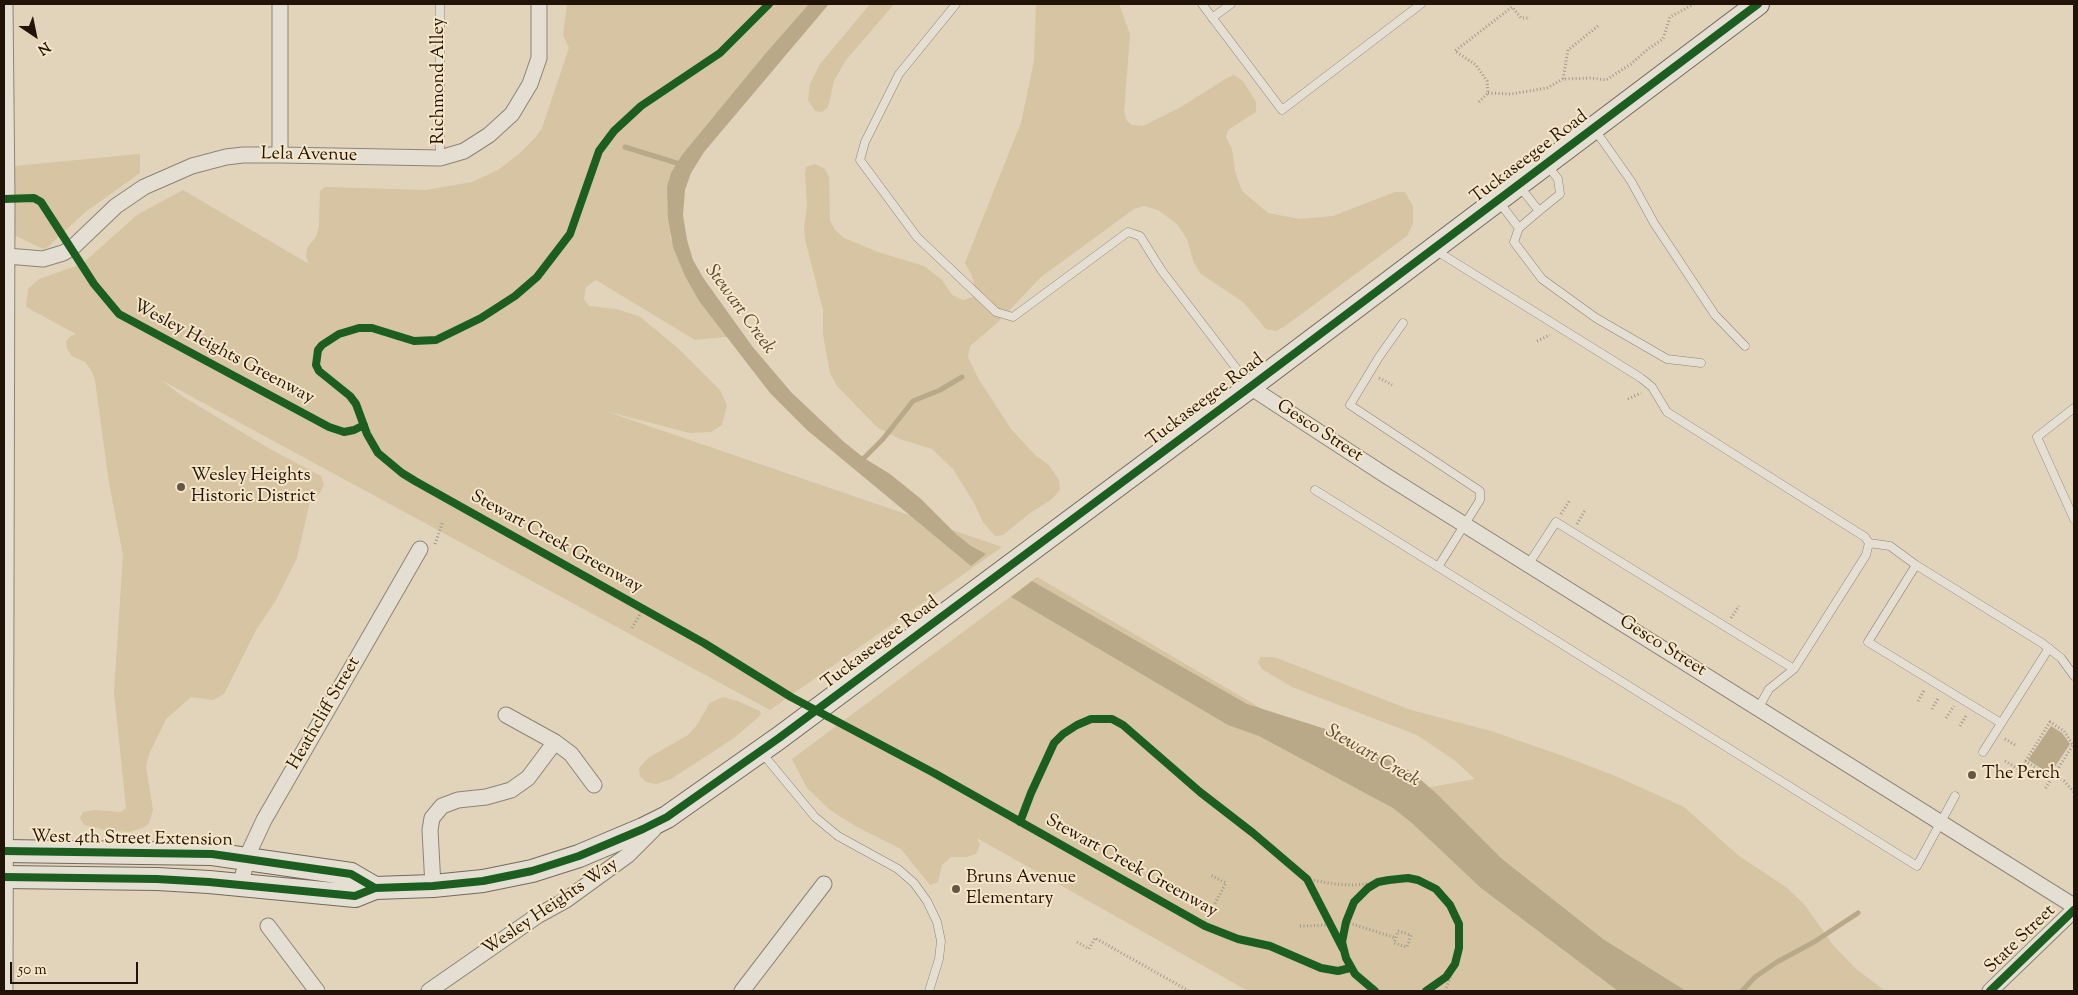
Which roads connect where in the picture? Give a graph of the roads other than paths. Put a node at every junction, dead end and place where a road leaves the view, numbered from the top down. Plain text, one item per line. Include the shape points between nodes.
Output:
1 (5, 4) edge
2 (280, 4) edge
3 (440, 4) edge
4 (539, 4) edge
5 (956, 4) edge
6 (1202, 4) edge
7 (1231, 4) edge
8 (1421, 4) edge
9 (1758, 4) edge
10 (1212, 18) junction
11 (1594, 129) junction
12 (280, 155) junction
13 (440, 158) junction
14 (1547, 164) junction
15 (1519, 185) junction
16 (1498, 201) junction
17 (1539, 210) junction
18 (1519, 228) junction
19 (1434, 249) junction
20 (7, 256) junction
21 (5, 282) edge
22 (1404, 323) dead end
23 (1744, 346) dead end
24 (1701, 363) dead end
25 (1250, 387) junction
26 (2074, 408) edge
27 (1315, 490) dead end
28 (2074, 519) edge
29 (1464, 524) junction
30 (4, 538) edge
31 (1868, 543) junction
32 (427, 548) road end
33 (1528, 565) junction
34 (1916, 565) junction
35 (1438, 567) junction
36 (2049, 648) junction
37 (1794, 669) junction
38 (2074, 676) edge
39 (1759, 708) junction
40 (506, 715) dead end
41 (2001, 724) junction
42 (555, 742) junction
43 (770, 745) junction
44 (1983, 752) dead end
45 (594, 785) dead end
46 (1955, 796) dead end
47 (667, 816) junction
48 (1941, 822) junction
49 (4, 851) edge
50 (247, 858) junction
51 (4, 877) edge
52 (824, 884) dead end
53 (240, 885) junction
54 (433, 886) junction
55 (376, 888) junction
56 (2074, 908) edge
57 (268, 926) dead end
58 (5, 991) edge
59 (317, 991) edge
60 (429, 991) edge
61 (742, 991) edge
62 (929, 991) edge
63 (1990, 991) edge

1 - 20 street
2 - 12 street
3 - 13 lane, Richmond Alley
4 - 13 street, Lela Avenue via 539,58 530,84 512,114 473,146
5 - 25 lane via 899,74 864,142 860,160 917,237 996,312 1013,317 1128,232 1140,236 1162,271
6 - 10 lane
7 - 10 lane
8 - 10 lane via 1282,110
9 - 11 main road, Tuckaseegee Road
11 - 14 main road, Tuckaseegee Road
11 - 23 lane via 1631,180 1654,223 1715,315
12 - 13 street, Lela Avenue
12 - 20 street, Lela Avenue via 243,155 192,166 160,179 123,201 63,253 43,259
14 - 15 main road, Tuckaseegee Road
14 - 17 lane via 1558,179 1560,194
15 - 16 main road, Tuckaseegee Road
15 - 17 lane
16 - 18 lane
16 - 19 main road, Tuckaseegee Road
17 - 18 lane
18 - 24 lane via 1514,242 1542,279 1596,318 1667,359
19 - 25 main road, Tuckaseegee Road
19 - 31 lane via 1640,378 1652,387 1667,412 1859,532
20 - 21 street
21 - 30 street
22 - 29 lane via 1350,405 1480,491 1480,500
25 - 29 street, Gesco Street
25 - 43 main road, Tuckaseegee Road
26 - 28 lane via 2037,437
27 - 35 lane
29 - 33 street, Gesco Street
29 - 35 lane
30 - 49 street
31 - 34 lane via 1890,546
31 - 37 lane via 1866,556
32 - 50 street, Heathcliff Street via 264,820
33 - 37 lane via 1556,522
33 - 39 street, Gesco Street
34 - 36 lane
34 - 41 lane via 1868,642
35 - 48 lane via 1917,866
36 - 38 lane
36 - 41 lane
37 - 39 lane via 1769,689
39 - 48 street, Gesco Street
40 - 42 street
41 - 44 lane
42 - 45 street via 571,754
42 - 54 street via 528,778 510,790 442,806 432,818 430,830
43 - 47 main road, Tuckaseegee Road
43 - 62 lane via 815,817 838,836 898,869 927,901 937,922 941,941
46 - 48 lane
47 - 54 main road via 602,847 532,871 483,881
47 - 60 street, Wesley Heights Way via 628,855
48 - 56 street, Gesco Street
49 - 50 main road, West 4th Street Extension via 156,852
49 - 51 street
50 - 53 street, Heathcliff Street
50 - 55 main road, West 4th Street Extension via 351,874
51 - 53 main road via 158,879
51 - 58 street
52 - 61 street
53 - 55 main road via 355,896
54 - 55 main road
56 - 63 street, State Street
57 - 59 street

